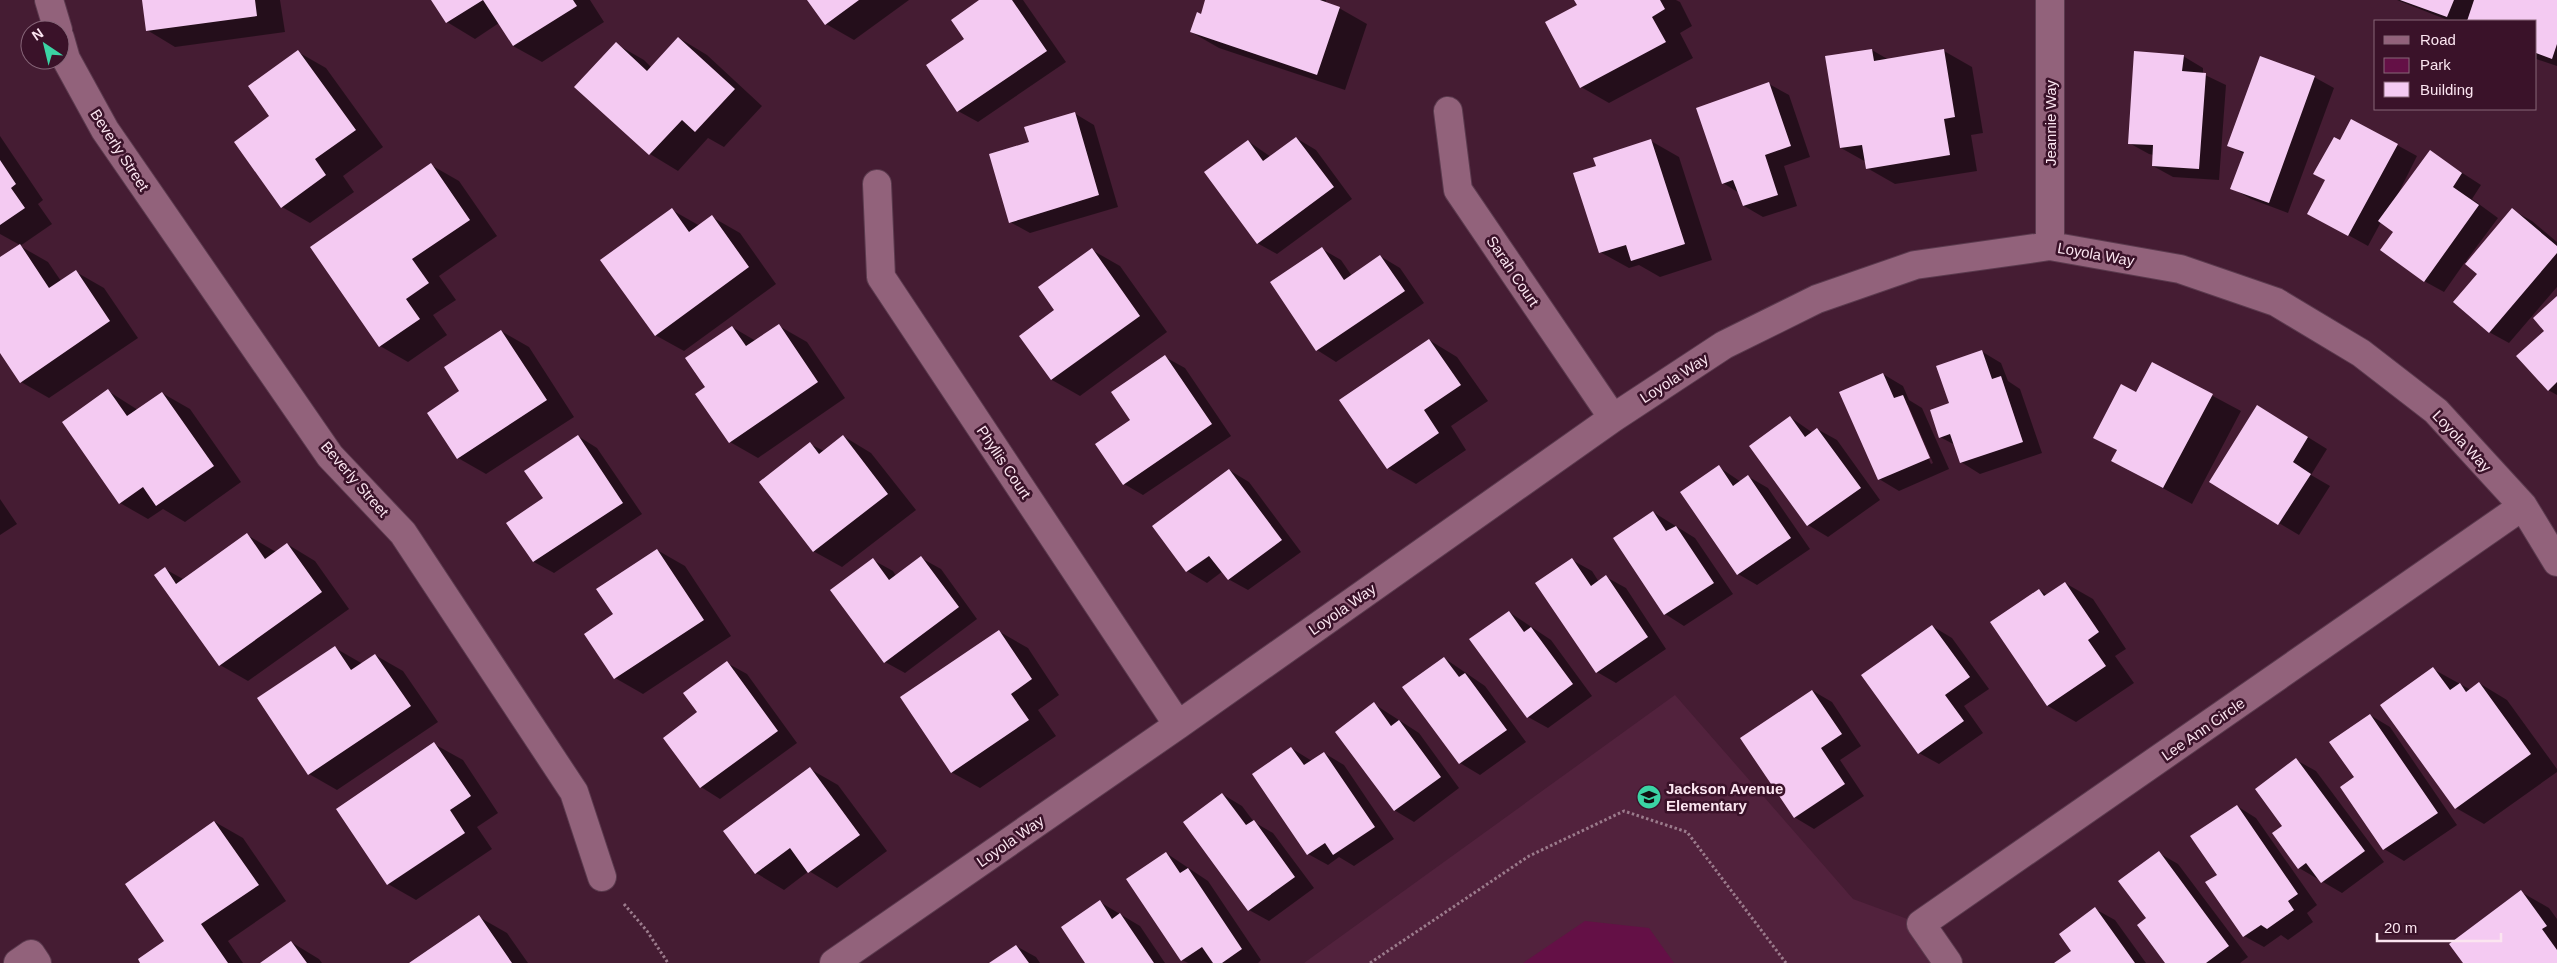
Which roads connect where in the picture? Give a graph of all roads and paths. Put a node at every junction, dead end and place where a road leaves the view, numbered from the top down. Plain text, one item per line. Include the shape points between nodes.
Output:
1 (49, 0) edge
2 (2050, 0) edge
3 (55, 20) edge
4 (70, 66) edge
5 (1448, 110) dead end
6 (877, 184) dead end
7 (2050, 246) junction
8 (1612, 418) junction
9 (2523, 506) junction
10 (2557, 562) edge
11 (1178, 725) junction
12 (602, 877) dead end
13 (647, 931) dead end
14 (668, 963) edge
15 (834, 963) edge
16 (1370, 963) edge
17 (1786, 963) edge
18 (1948, 963) edge

1 - 3 street
2 - 7 street, Jeannie Way
4 - 12 street, Beverly Street via 111,138 330,456 403,533 574,792
5 - 8 street, Sarah Court via 1458,190
6 - 11 street, Phyllis Court via 881,277
7 - 8 street, Loyola Way via 1915,265 1817,299 1724,345
7 - 9 street, Loyola Way via 2180,269 2276,302 2361,353 2436,411
8 - 11 street, Loyola Way
9 - 10 street, Loyola Way
9 - 18 street, Lee Ann Circle via 1921,924
11 - 15 street, Loyola Way
13 - 14 path
16 - 17 path via 1529,856 1624,811 1688,832

